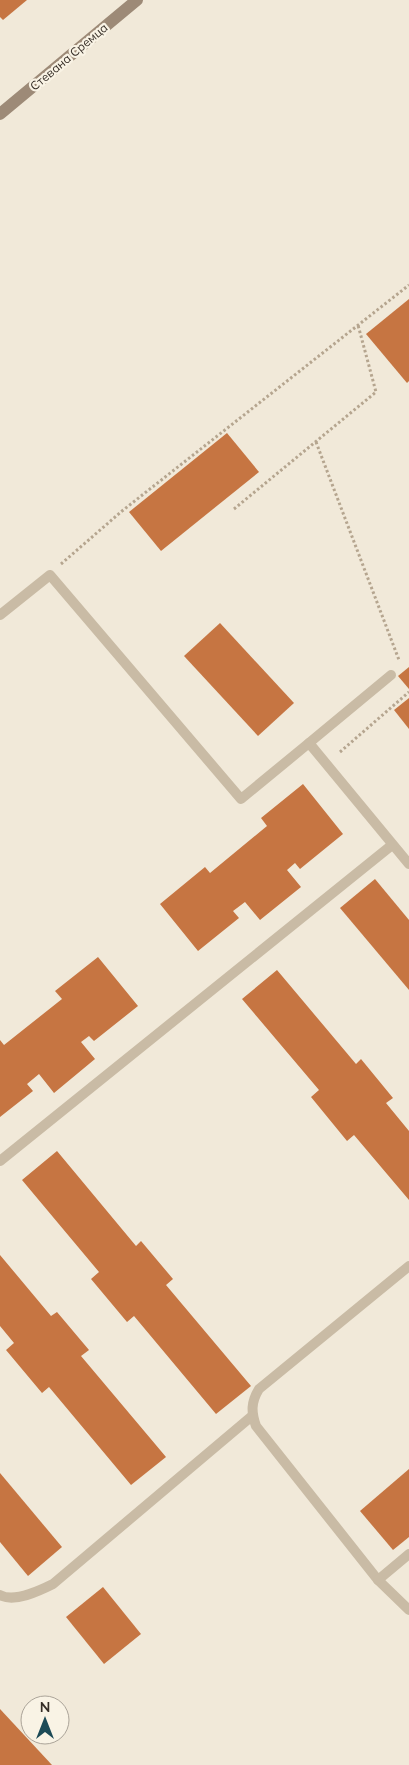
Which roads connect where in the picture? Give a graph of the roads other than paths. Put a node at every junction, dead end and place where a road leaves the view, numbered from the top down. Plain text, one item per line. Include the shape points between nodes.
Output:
1 (137, 0) edge
2 (0, 114) edge
3 (0, 615) edge
4 (391, 675) dead end
5 (309, 742) junction
6 (392, 845) junction
7 (409, 864) edge
8 (0, 1161) edge
9 (409, 1266) edge
10 (252, 1416) junction
11 (409, 1554) edge
12 (378, 1580) junction
13 (0, 1595) edge
14 (409, 1610) edge

1 - 2 main road, Стевана Сремца
3 - 5 lane via 50,575 241,799
4 - 5 lane
5 - 6 lane
6 - 7 lane
6 - 8 lane
9 - 10 lane via 259,1389 254,1397
10 - 12 lane via 256,1426
10 - 13 lane via 53,1584 33,1594 6,1598
11 - 12 lane
12 - 14 lane

